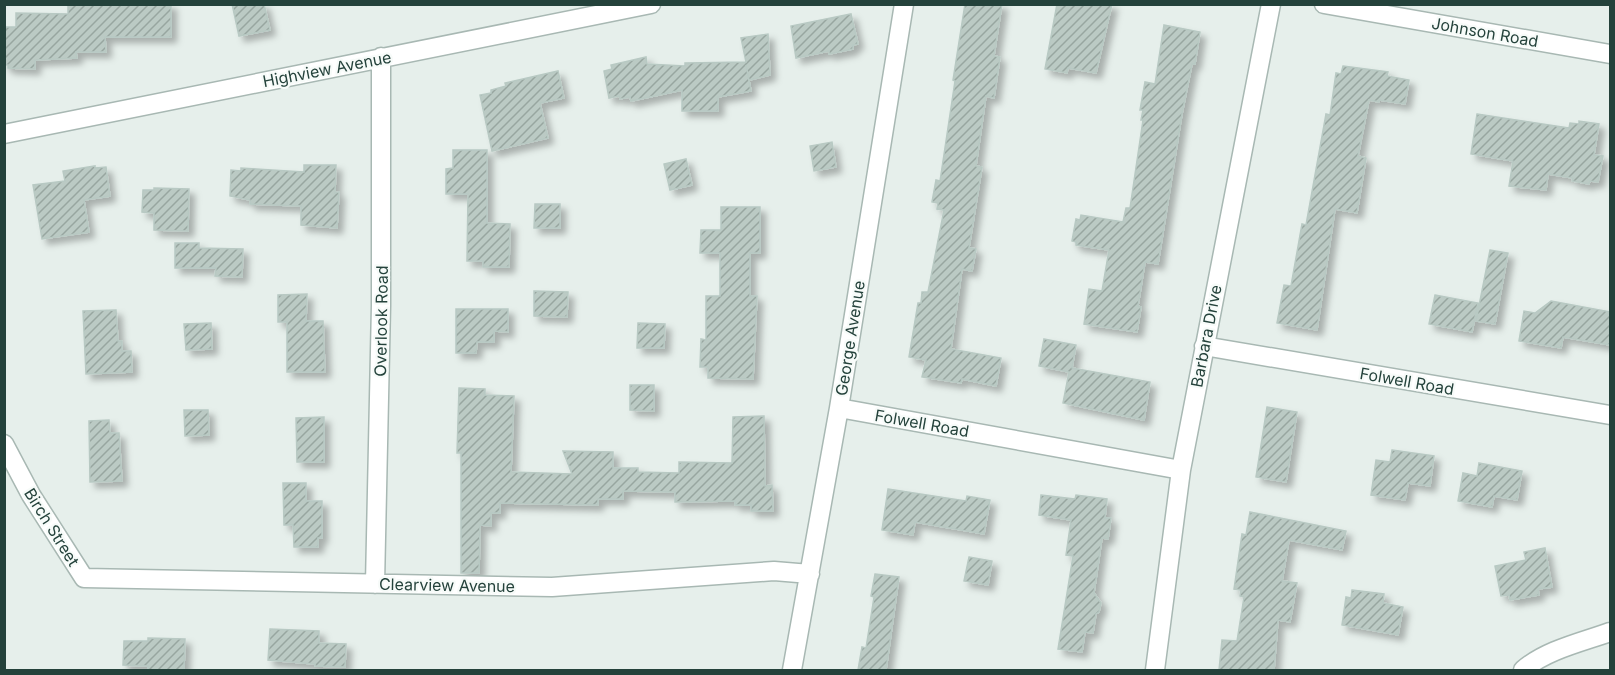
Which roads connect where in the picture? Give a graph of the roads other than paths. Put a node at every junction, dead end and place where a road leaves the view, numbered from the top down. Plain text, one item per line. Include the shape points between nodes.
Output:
1 (651, 4) edge
2 (904, 4) edge
3 (1271, 4) edge
4 (1324, 4) edge
5 (1611, 54) edge
6 (381, 57) junction
7 (4, 134) edge
8 (1204, 346) junction
9 (839, 408) junction
10 (1611, 415) edge
11 (4, 444) edge
12 (1181, 470) junction
13 (810, 574) junction
14 (84, 578) joint
15 (375, 585) junction
16 (1611, 632) edge
17 (792, 670) edge
18 (1155, 670) edge
19 (1523, 670) edge

1 - 6 street, Highview Avenue
2 - 9 street, George Avenue
3 - 8 street, Barbara Drive
4 - 5 street, Johnson Road
6 - 7 street, Highview Avenue
6 - 15 street, Overlook Road
8 - 10 street, Folwell Road
8 - 12 street, Barbara Drive
9 - 12 street, Folwell Road
9 - 13 street, George Avenue
11 - 14 street, Birch Street
12 - 18 street, Barbara Drive
13 - 15 street, Clearview Avenue via 774,571 552,586
13 - 17 street, George Avenue
14 - 15 street, Clearview Avenue
16 - 19 street via 1572,645

